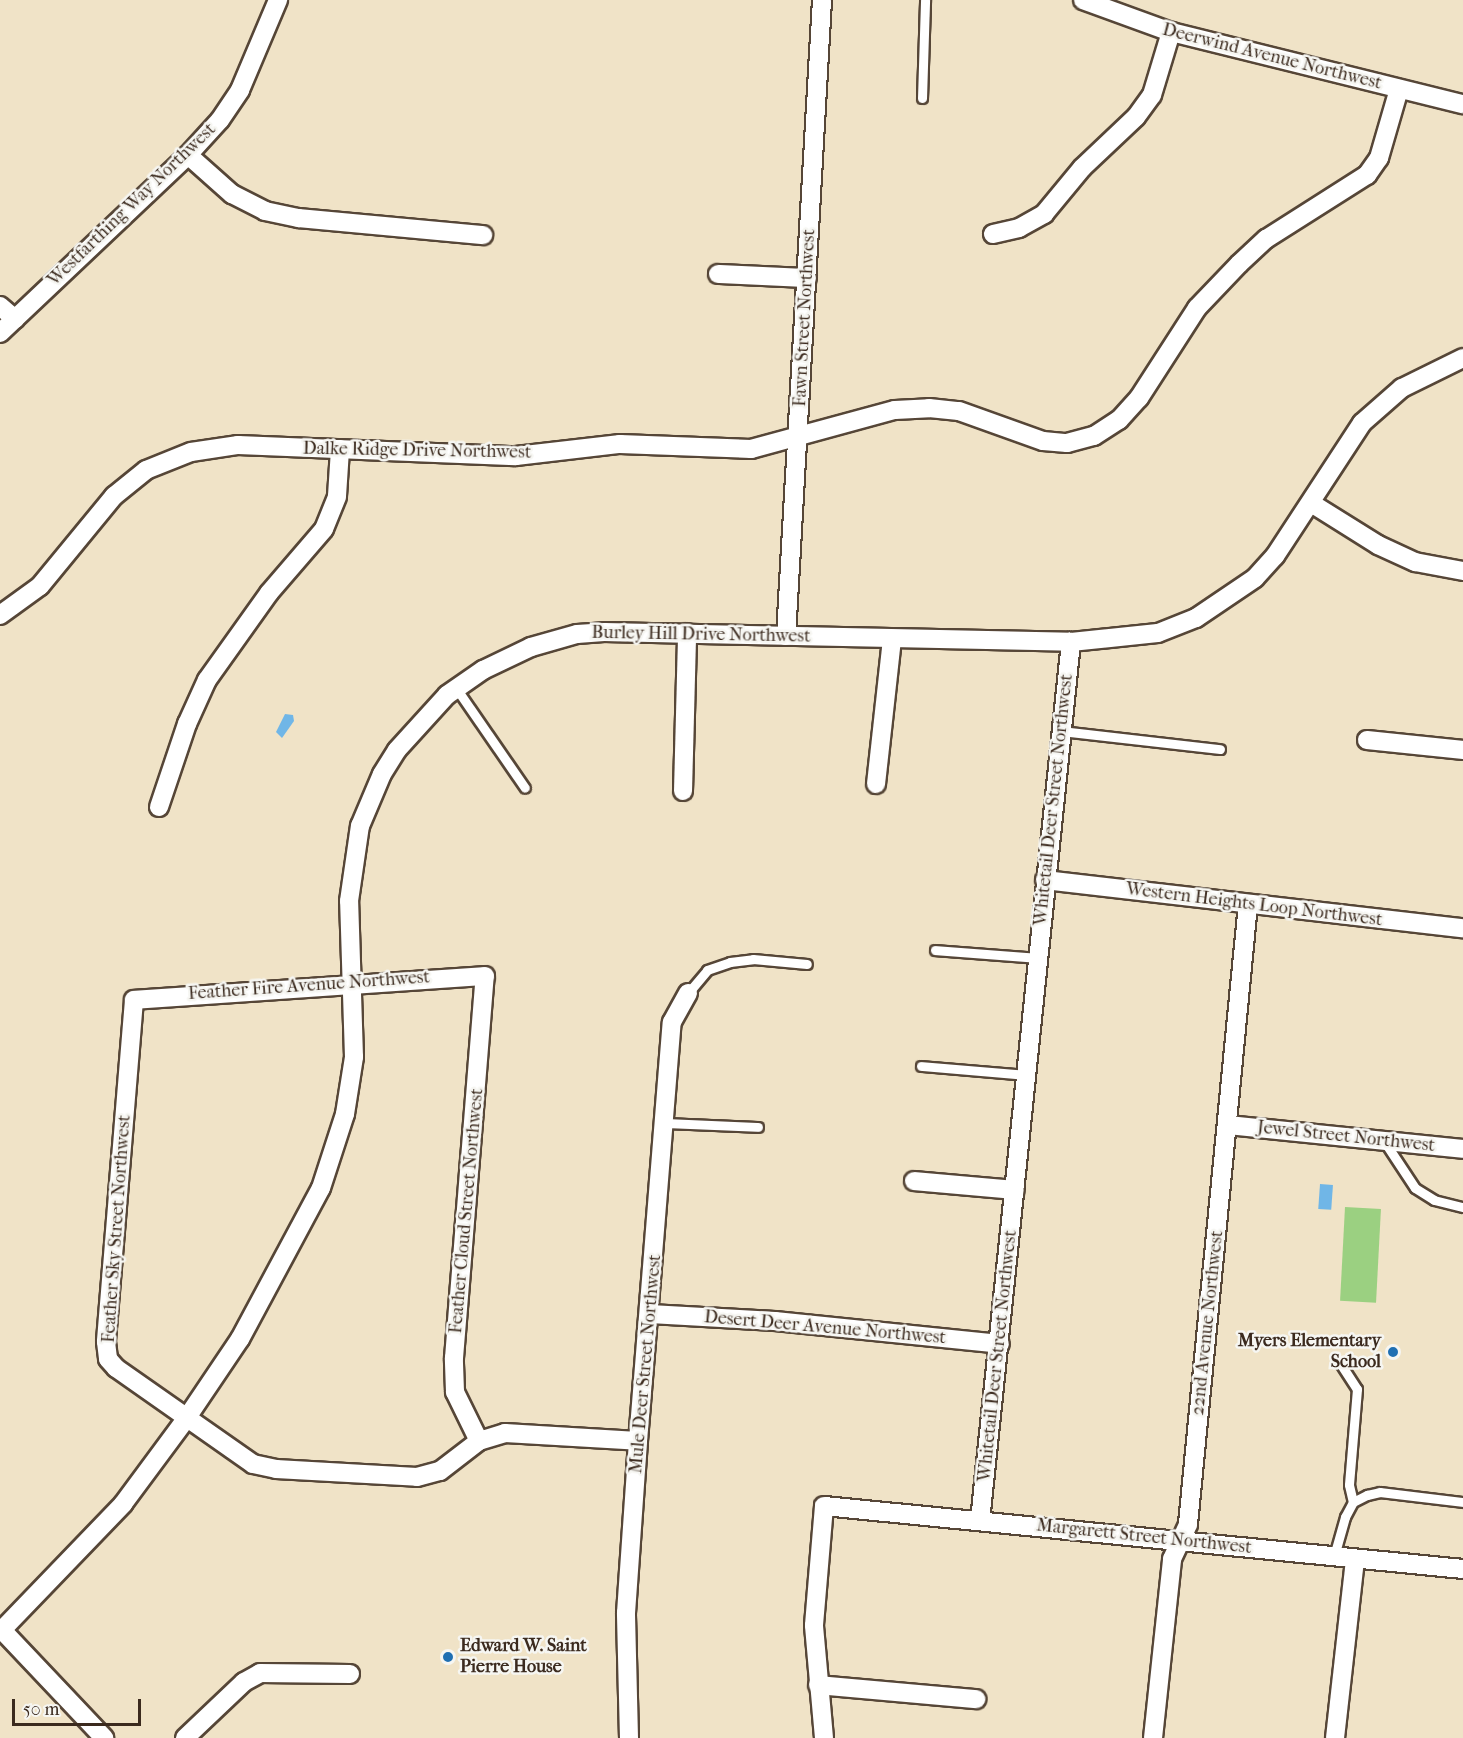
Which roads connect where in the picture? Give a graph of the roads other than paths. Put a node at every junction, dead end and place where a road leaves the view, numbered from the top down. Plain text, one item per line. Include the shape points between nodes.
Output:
1 (278, 0) edge
2 (822, 0) edge
3 (925, 0) edge
4 (1083, 0) edge
5 (1171, 32) junction
6 (1399, 89) junction
7 (922, 98) dead end
8 (1463, 104) edge
9 (188, 155) junction
10 (993, 234) dead end
11 (483, 235) dead end
12 (718, 274) dead end
13 (807, 278) junction
14 (0, 306) edge
15 (15, 319) junction
16 (0, 333) edge
17 (1463, 358) edge
18 (797, 440) junction
19 (340, 449) junction
20 (1311, 503) junction
21 (1463, 571) edge
22 (0, 615) edge
23 (687, 633) junction
24 (786, 636) junction
25 (892, 639) junction
26 (1071, 642) junction
27 (456, 688) junction
28 (1061, 731) junction
29 (1367, 740) dead end
30 (1220, 748) dead end
31 (1463, 750) edge
32 (876, 784) dead end
33 (525, 788) dead end
34 (683, 791) dead end
35 (159, 807) dead end
36 (1045, 880) junction
37 (1248, 904) junction
38 (1463, 928) edge
39 (935, 950) dead end
40 (1038, 958) junction
41 (807, 964) dead end
42 (485, 976) joint
43 (353, 983) junction
44 (688, 993) joint
45 (134, 1000) joint
46 (921, 1066) dead end
47 (1026, 1076) junction
48 (664, 1123) junction
49 (1228, 1125) junction
50 (758, 1127) dead end
51 (1384, 1141) junction
52 (1463, 1149) edge
53 (914, 1181) dead end
54 (1015, 1190) junction
55 (1463, 1207) edge
56 (650, 1314) junction
57 (1000, 1344) junction
58 (1340, 1363) dead end
59 (186, 1419) junction
60 (479, 1441) junction
61 (638, 1441) junction
62 (1353, 1502) junction
63 (1463, 1502) edge
64 (980, 1521) junction
65 (1180, 1541) junction
66 (1334, 1556) junction
67 (1355, 1559) junction
68 (1463, 1569) edge
69 (1, 1631) edge
70 (350, 1674) dead end
71 (818, 1684) junction
72 (976, 1699) dead end
73 (104, 1738) edge
74 (185, 1738) edge
75 (629, 1738) edge
76 (824, 1738) edge
77 (1153, 1738) edge
78 (1335, 1738) edge

1 - 9 street, Westfarthing Way Northwest via 240,90
2 - 13 street, Fawn Street Northwest
3 - 7 lane
4 - 5 street, Deerwind Avenue Northwest
5 - 6 street, Deerwind Avenue Northwest
5 - 10 street via 1152,95 1136,117 1083,168 1044,214 1019,228
6 - 8 street, Deerwind Avenue Northwest
6 - 18 street, Dalke Ridge Drive Northwest via 1379,158 1367,175 1266,239 1239,264 1197,308 1139,398 1119,420 1094,436 1067,443 1043,441 959,411 929,408 894,410
9 - 11 street via 232,194 265,211 299,218
9 - 15 street, Westfarthing Way Northwest
12 - 13 street
13 - 18 street, Fawn Street Northwest
14 - 15 street
15 - 16 street, Westfarthing Way Northwest
17 - 20 street, Burley Hill Drive Northwest via 1422,376 1382,402 1347,441
18 - 19 street, Dalke Ridge Drive Northwest via 751,449 620,444 516,456
18 - 24 street, Fawn Street Northwest
19 - 22 street, Dalke Ridge Drive Northwest via 238,446 191,452 146,470 114,496 40,586
19 - 35 street via 337,496 324,529 269,593 207,680 187,724
20 - 21 street via 1378,545 1416,562
20 - 26 street, Burley Hill Drive Northwest via 1255,578 1204,613 1158,633
23 - 24 street, Burley Hill Drive Northwest
23 - 27 street, Burley Hill Drive Northwest via 577,634 506,658
23 - 34 street
24 - 25 street, Burley Hill Drive Northwest
25 - 26 street, Burley Hill Drive Northwest
25 - 32 street
26 - 28 street, Whitetail Deer Street Northwest
27 - 33 lane
27 - 43 street, Burley Hill Drive Northwest via 429,712 397,750 360,825 350,877
28 - 30 lane
28 - 36 street, Whitetail Deer Street Northwest
29 - 31 street
36 - 37 street, Western Heights Loop Northwest
36 - 40 street, Whitetail Deer Street Northwest
37 - 38 street, Western Heights Loop Northwest
37 - 49 street, 22nd Avenue Northwest
39 - 40 lane
40 - 47 street, Whitetail Deer Street Northwest
41 - 44 lane via 753,959 730,962 707,970
42 - 43 street, Feather Fire Avenue Northwest
42 - 60 street, Feather Cloud Street Northwest via 454,1358 456,1392
43 - 45 street, Feather Fire Avenue Northwest
43 - 59 street, Burley Hill Drive Northwest via 355,1022 350,1088 336,1148 321,1188 240,1339
44 - 48 street, Mule Deer Street Northwest via 672,1022
45 - 59 street, Feather Sky Street Northwest via 106,1342 108,1359
46 - 47 lane
47 - 54 street, Whitetail Deer Street Northwest
48 - 50 lane
48 - 56 street, Mule Deer Street Northwest
49 - 51 street, Jewel Street Northwest
49 - 65 street, 22nd Avenue Northwest via 1188,1524
51 - 52 street, Jewel Street Northwest
51 - 55 lane via 1415,1188 1434,1200
53 - 54 street
54 - 57 street, Whitetail Deer Street Northwest
56 - 57 street, Desert Deer Avenue Northwest via 775,1321
56 - 61 street, Mule Deer Street Northwest
57 - 64 street, Whitetail Deer Street Northwest
58 - 62 lane via 1357,1389 1349,1485
59 - 60 street via 253,1464 276,1469 417,1477 440,1471
59 - 69 street, Burley Hill Drive Northwest via 123,1504
60 - 61 street via 505,1433
61 - 75 street, Mule Deer Street Northwest via 626,1613
62 - 63 lane via 1380,1492
62 - 66 lane
64 - 65 street, Margarett Street Northwest
64 - 71 street, Margarett Street Northwest via 825,1506 815,1602
65 - 66 street, Margarett Street Northwest
65 - 77 street, 22nd Avenue Northwest via 1172,1559
66 - 67 street, Margarett Street Northwest
67 - 68 street, Margarett Street Northwest
67 - 78 street
69 - 73 street
70 - 74 street via 260,1673 244,1682
71 - 72 street
71 - 76 street

